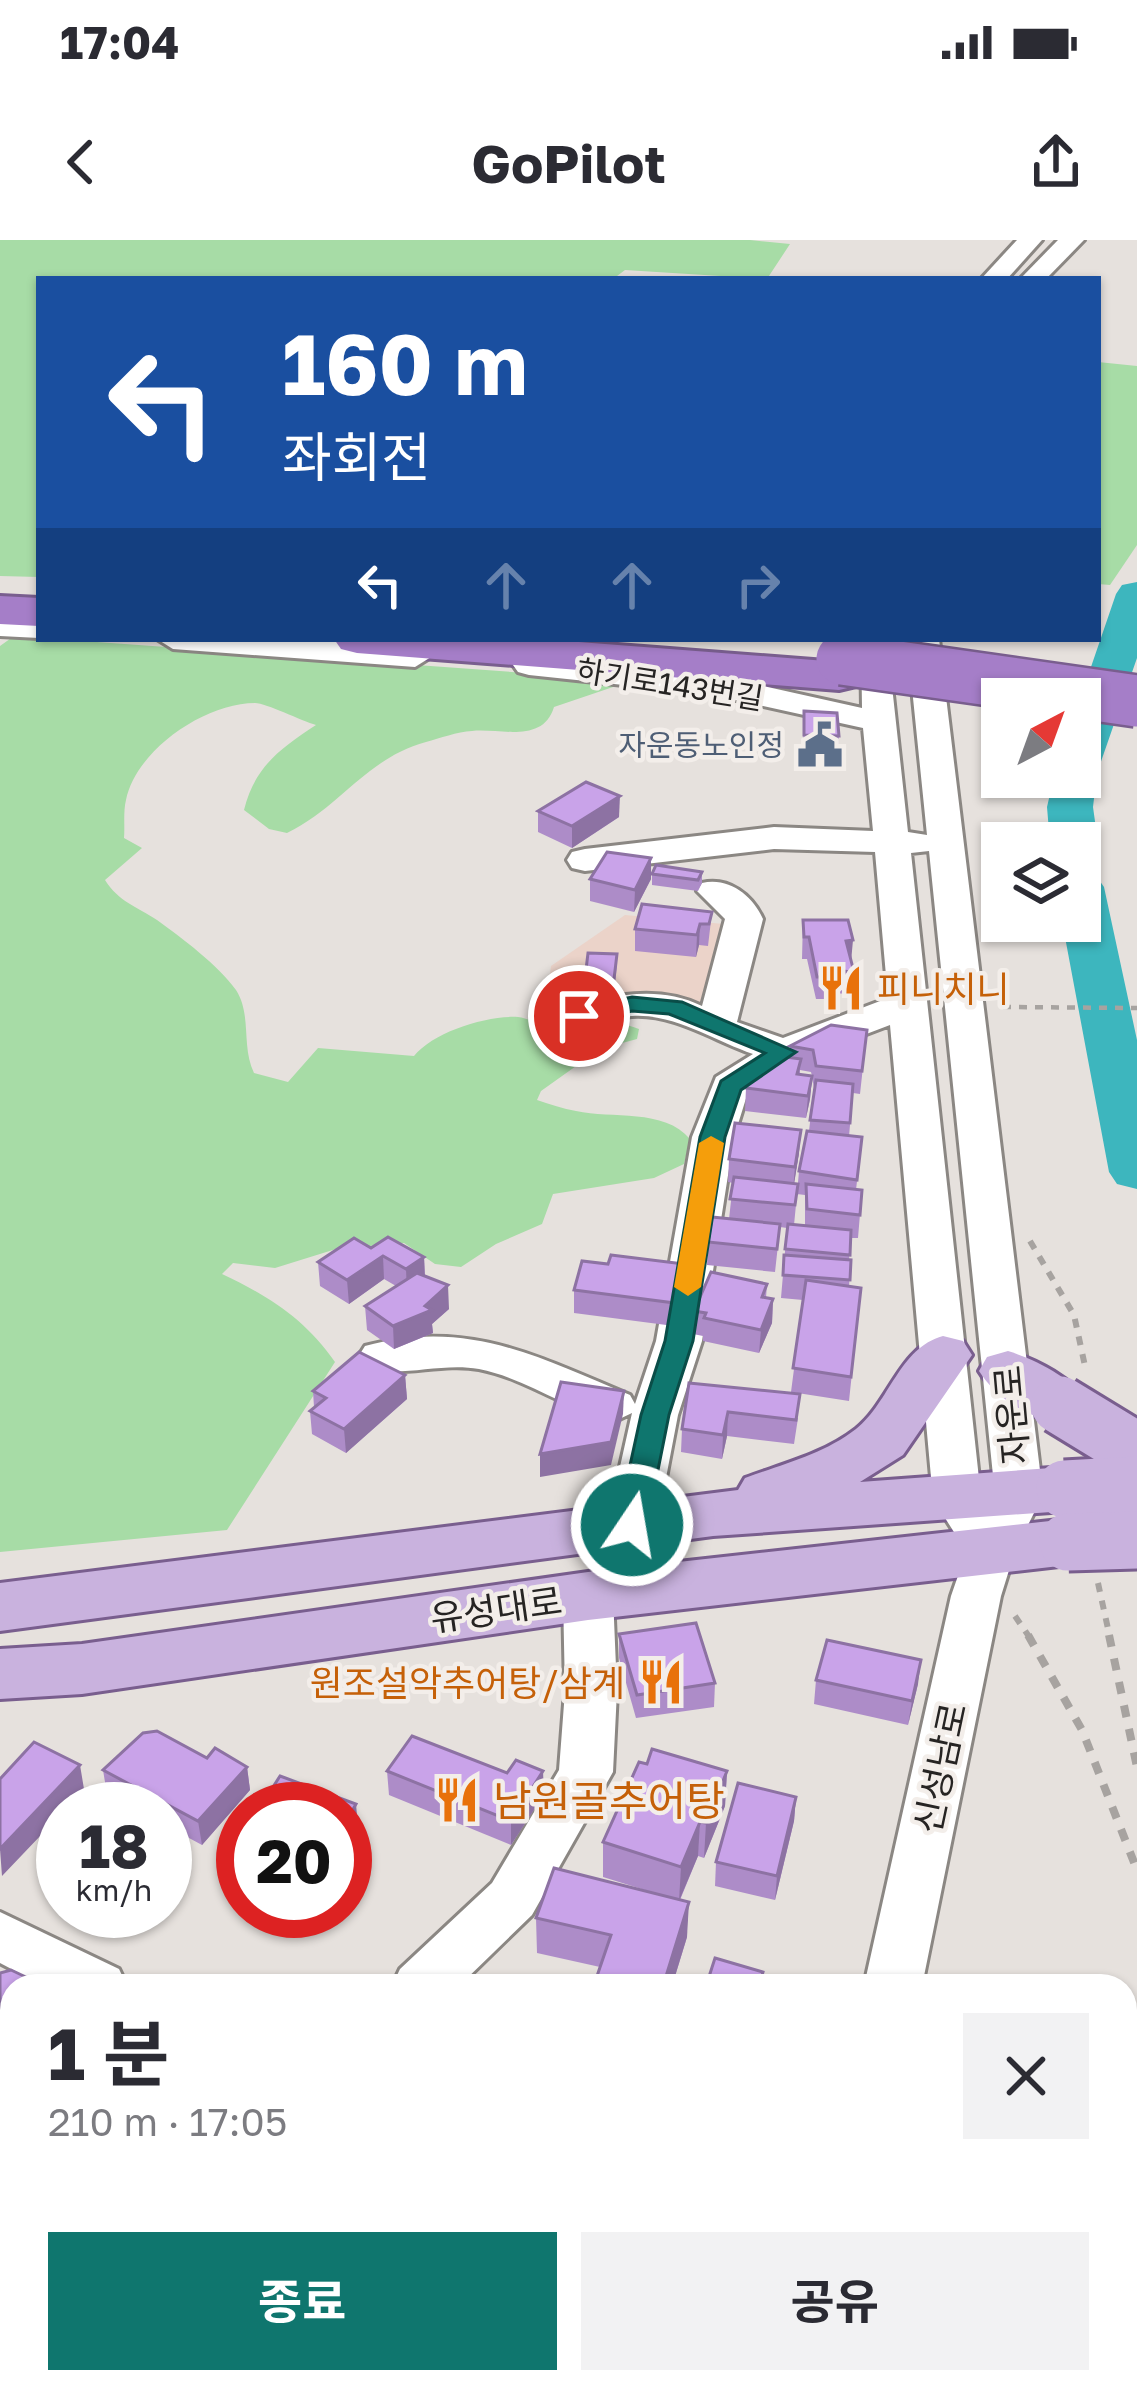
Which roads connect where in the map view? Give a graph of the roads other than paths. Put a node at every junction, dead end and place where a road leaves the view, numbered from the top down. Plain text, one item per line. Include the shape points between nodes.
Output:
1 (1030, 240) edge
2 (1072, 240) edge
3 (996, 276) edge
4 (1035, 276) edge
5 (0, 594) edge
6 (36, 596) edge
7 (0, 610) edge
8 (36, 612) edge
9 (0, 627) edge
10 (36, 629) edge
11 (214, 642) edge
12 (435, 642) edge
13 (658, 642) edge
14 (923, 642) edge
15 (852, 658) edge
16 (981, 693) edge
17 (1137, 701) edge
18 (1101, 713) edge
19 (1137, 718) edge
20 (879, 719) junction
21 (891, 842) junction
22 (945, 845) junction
23 (585, 860) dead end
24 (715, 891) dead end
25 (908, 1004) junction
26 (579, 1016) dead end
27 (716, 1028) junction
28 (784, 1052) junction
29 (943, 1355) junction
30 (381, 1357) edge
31 (1008, 1371) junction
32 (655, 1415) junction
33 (1137, 1452) edge
34 (1137, 1485) edge
35 (1051, 1509) junction
36 (713, 1514) junction
37 (632, 1525) junction
38 (974, 1525) junction
39 (1137, 1540) edge
40 (588, 1596) junction
41 (0, 1607) edge
42 (0, 1674) edge
43 (5, 1948) edge
44 (69, 1974) edge
45 (434, 1974) edge
46 (896, 1974) edge

1 - 3 street
2 - 4 street
5 - 6 highway
7 - 8 highway
9 - 10 street
11 - 20 street, 하기로143번길 via 688,682
12 - 15 highway
13 - 15 highway
14 - 22 street, 자운로
15 - 16 highway
15 - 17 highway, bridge
15 - 20 street, 자운로
18 - 19 highway
20 - 21 street, 자운로
21 - 22 street
21 - 23 street via 774,838
21 - 25 street, 자운로
22 - 31 street, 자운로
24 - 27 street via 744,919
25 - 28 street
25 - 29 street, 자운로
26 - 27 street via 632,1004 674,1007
27 - 28 street
28 - 32 street via 730,1086 712,1137 679,1341
29 - 36 main road via 882,1440 849,1462
29 - 38 street, 자운로
30 - 32 street via 453,1350 494,1356
31 - 33 main road, bridge
31 - 35 street, 자운로
32 - 37 street
34 - 35 main road, 유성대로, bridge
35 - 38 main road, 유성대로
35 - 39 main road, 유성대로, bridge
36 - 37 main road, 유성대로
36 - 38 main road, 유성대로
37 - 41 main road, 유성대로
38 - 40 main road, 유성대로
38 - 46 street, 신성남로 via 976,1596
40 - 42 main road, 유성대로
40 - 45 street via 586,1772 512,1899
43 - 44 street

